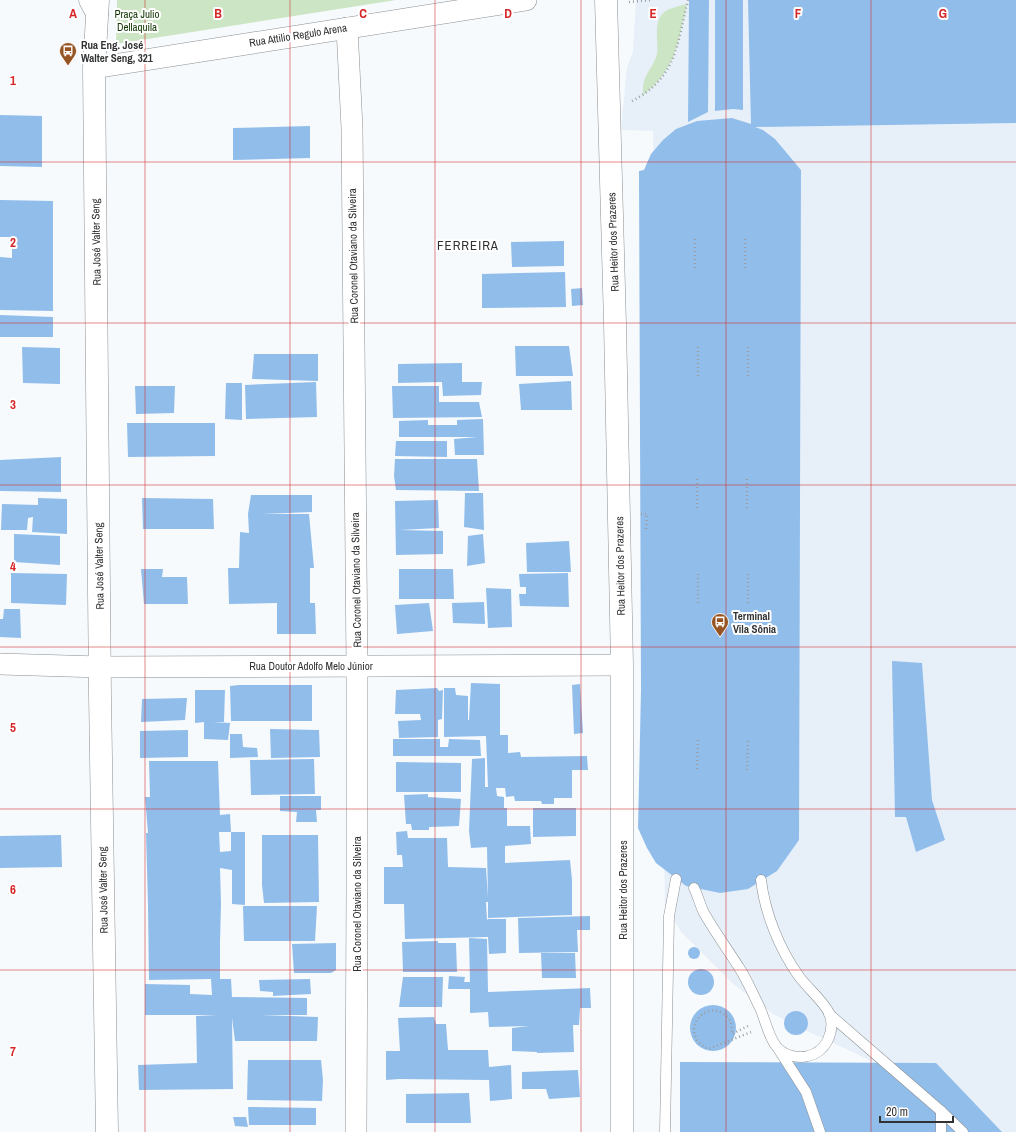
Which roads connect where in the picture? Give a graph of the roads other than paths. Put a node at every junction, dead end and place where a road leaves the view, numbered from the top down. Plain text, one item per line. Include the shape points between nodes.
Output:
1 (526, 0) edge
2 (606, 0) edge
3 (95, 4) edge
4 (347, 28) junction
5 (94, 68) junction
6 (0, 664) edge
7 (622, 665) junction
8 (357, 666) junction
9 (100, 667) junction
10 (676, 879) dead end
11 (761, 880) dead end
12 (694, 888) dead end
13 (829, 1014) junction
14 (777, 1047) junction
15 (941, 1111) junction
16 (107, 1132) edge
17 (356, 1132) edge
18 (622, 1132) edge
19 (664, 1132) edge
20 (820, 1132) edge
21 (941, 1132) edge
22 (963, 1132) edge

1 - 4 street, Rua Attilio Regulo Arena
2 - 7 street, Rua Heitor dos Prazeres
3 - 5 street, Rua José Valter Seng
4 - 5 street, Rua Attilio Regulo Arena
4 - 8 street, Rua Coronel Otaviano da Silveira via 352,128
5 - 9 street, Rua José Valter Seng
6 - 9 street, Rua Doutor Adolfo Melo Júnior
7 - 8 street, Rua Doutor Adolfo Melo Júnior
7 - 18 street, Rua Heitor dos Prazeres
8 - 9 street, Rua Doutor Adolfo Melo Júnior
8 - 17 street, Rua Coronel Otaviano da Silveira
9 - 16 street, Rua José Valter Seng
10 - 19 lane via 669,916
11 - 13 lane via 770,920 786,956 798,976
12 - 14 lane via 704,912 744,976
13 - 14 lane via 832,1024 830,1034 819,1051 812,1055 795,1057
13 - 15 lane
14 - 20 lane via 806,1092
15 - 21 lane
15 - 22 lane

